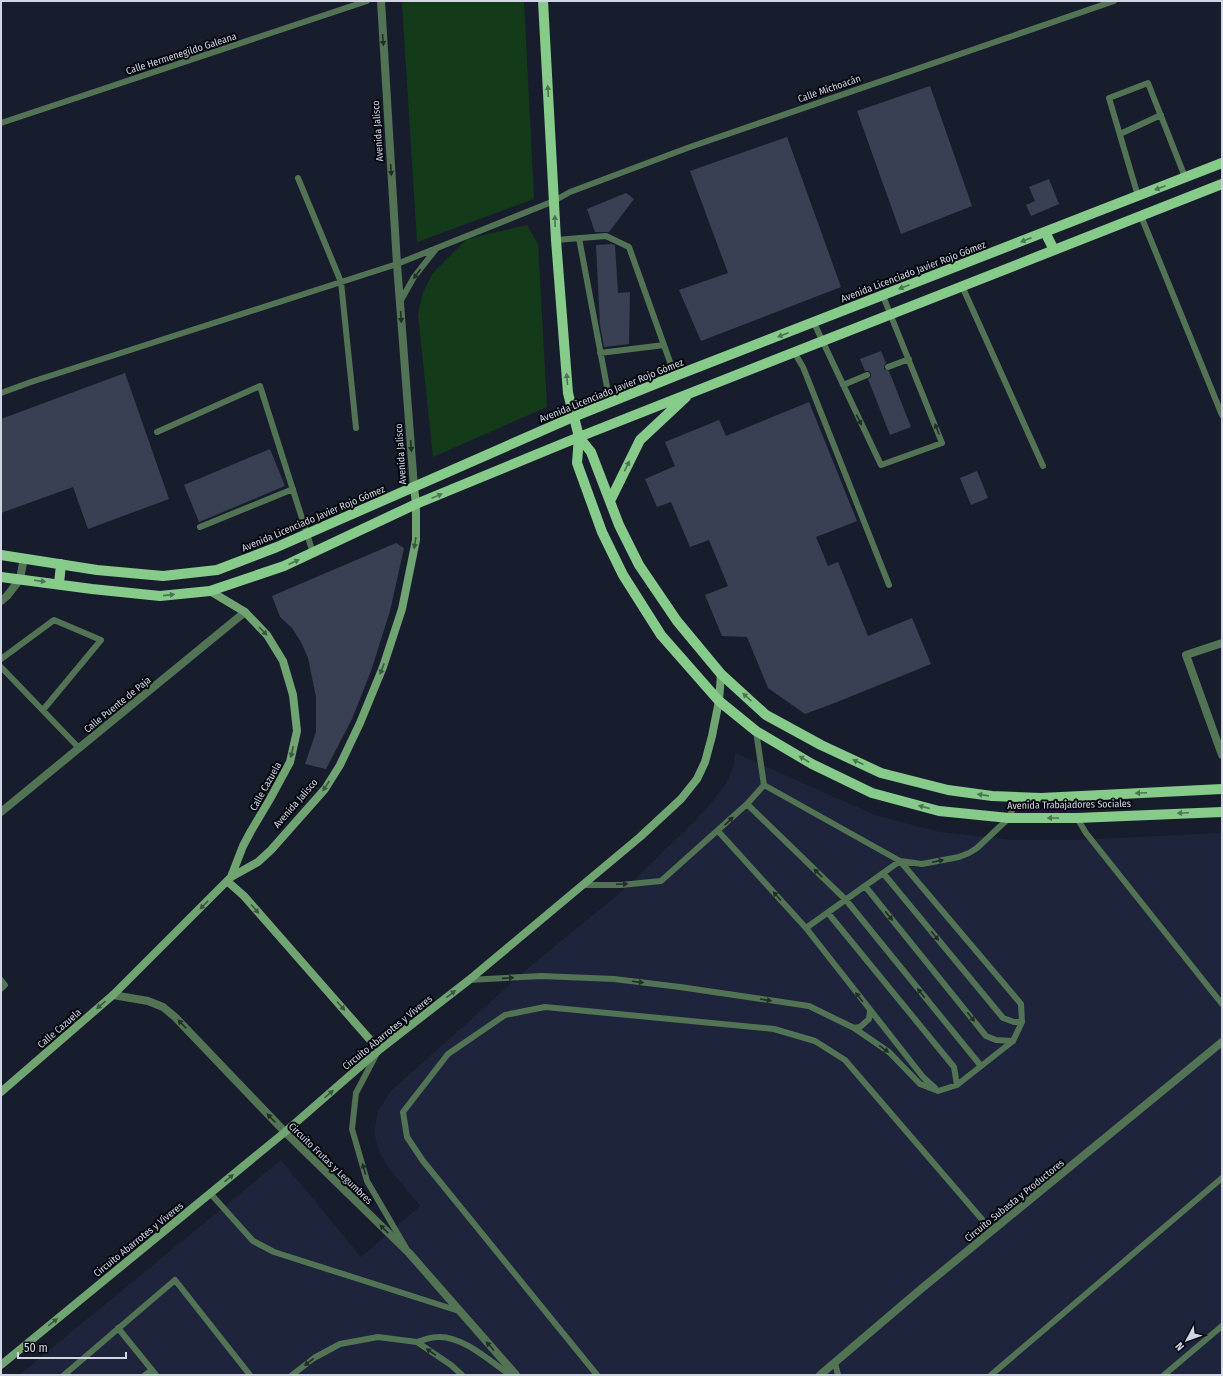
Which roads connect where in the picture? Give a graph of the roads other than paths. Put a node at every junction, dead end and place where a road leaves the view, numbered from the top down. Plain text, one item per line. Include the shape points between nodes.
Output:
1 (367, 1) edge
2 (381, 1) edge
3 (543, 1) edge
4 (1114, 1) edge
5 (1161, 115) junction
6 (1, 123) edge
7 (1120, 134) junction
8 (1222, 163) edge
9 (1185, 177) junction
10 (298, 178) dead end
11 (1222, 184) edge
12 (1138, 196) junction
13 (554, 201) junction
14 (1141, 216) junction
15 (1045, 232) junction
16 (579, 238) junction
17 (556, 240) junction
18 (436, 248) junction
19 (1054, 250) junction
20 (397, 264) junction
21 (341, 282) junction
22 (962, 286) junction
23 (883, 296) junction
24 (400, 302) junction
25 (891, 314) junction
26 (814, 323) junction
27 (822, 341) junction
28 (664, 345) junction
29 (794, 352) junction
30 (600, 353) junction
31 (909, 359) junction
32 (888, 367) dead end
33 (675, 376) junction
34 (867, 376) dead end
35 (843, 385) junction
36 (693, 391) junction
37 (1, 393) edge
38 (610, 403) junction
39 (1222, 415) edge
40 (573, 417) junction
41 (356, 428) dead end
42 (157, 432) dead end
43 (579, 437) junction
44 (1043, 466) dead end
45 (414, 487) junction
46 (293, 489) junction
47 (610, 502) junction
48 (416, 504) junction
49 (200, 526) dead end
50 (307, 534) junction
51 (313, 553) junction
52 (1, 555) edge
53 (24, 558) junction
54 (61, 564) junction
55 (1, 577) edge
56 (20, 579) junction
57 (59, 584) junction
58 (889, 585) dead end
59 (210, 591) junction
60 (1, 601) edge
61 (245, 612) junction
62 (1222, 643) edge
63 (1, 660) edge
64 (1, 667) edge
65 (721, 674) junction
66 (719, 701) junction
67 (43, 710) junction
68 (756, 731) junction
69 (79, 748) junction
70 (1222, 754) edge
71 (764, 785) junction
72 (1222, 789) edge
73 (1017, 798) junction
74 (747, 804) junction
75 (1, 812) edge
76 (1222, 812) edge
77 (1009, 818) junction
78 (1077, 818) junction
79 (718, 831) junction
80 (900, 861) junction
81 (258, 862) joint
82 (883, 873) junction
83 (229, 879) junction
84 (583, 885) junction
85 (865, 886) junction
86 (846, 900) junction
87 (828, 913) junction
88 (806, 928) junction
89 (1, 980) edge
90 (469, 980) junction
91 (1, 988) edge
92 (113, 995) junction
93 (1222, 1004) edge
94 (870, 1011) junction
95 (1022, 1022) junction
96 (854, 1028) junction
97 (1013, 1041) junction
98 (1222, 1042) edge
99 (379, 1050) junction
100 (981, 1066) junction
101 (957, 1085) junction
102 (938, 1091) junction
103 (1, 1092) edge
104 (285, 1132) junction
105 (1222, 1178) edge
106 (210, 1193) junction
107 (992, 1231) junction
108 (409, 1252) junction
109 (459, 1311) junction
110 (1222, 1326) edge
111 (118, 1328) junction
112 (416, 1342) junction
113 (835, 1363) junction
114 (1, 1365) edge
115 (154, 1372) edge
116 (64, 1375) edge
117 (145, 1375) edge
118 (250, 1375) edge
119 (292, 1375) edge
120 (462, 1375) edge
121 (510, 1375) edge
122 (516, 1375) edge
123 (597, 1375) edge
124 (820, 1375) edge
125 (838, 1375) edge
126 (991, 1375) edge
127 (1164, 1375) edge

1 - 6 lane, Calle Hermenegildo Galeana
2 -> 20 street, Avenida Jalisco
13 -> 3 main road
4 - 13 lane, Calle Michoacán via 690,146 570,192
5 - 7 lane
5 - 7 lane via 1148,84 1109,98
5 - 9 lane
7 - 12 lane
8 - 9 main road, Avenida Licenciado Javier Rojo Gómez
9 -> 12 main road, Avenida Licenciado Javier Rojo Gómez
10 - 21 lane
11 - 14 main road
12 - 15 main road, Avenida Licenciado Javier Rojo Gómez
17 -> 13 main road
13 - 18 lane, Calle Michoacán
14 - 19 main road
14 - 39 lane
15 - 19 main road
15 -> 23 main road, Avenida Licenciado Javier Rojo Gómez
16 - 17 lane
16 - 28 lane via 606,236 629,247
16 - 30 lane
40 -> 17 main road via 568,393
18 - 20 lane, Calle Michoacán
18 -> 24 lane via 414,277
19 - 22 main road
20 - 21 lane, Calle Michoacán
20 - 24 street, Avenida Jalisco
21 - 37 lane, Calle Michoacán
21 - 41 lane
22 - 25 main road
22 - 44 lane
23 - 25 lane
23 - 26 main road, Avenida Licenciado Javier Rojo Gómez
24 -> 45 street, Avenida Jalisco
25 - 27 main road
25 - 31 lane
26 - 27 lane
26 -> 33 main road, Avenida Licenciado Javier Rojo Gómez
27 - 29 main road
27 - 35 lane
28 - 30 lane
28 - 33 lane
29 - 36 main road
29 - 58 lane
30 - 38 lane
31 - 32 lane
35 -> 31 lane via 881,465 942,443
33 - 38 main road, Avenida Licenciado Javier Rojo Gómez
34 - 35 lane
36 - 43 main road
47 -> 36 main road via 640,440
38 - 40 main road, Avenida Licenciado Javier Rojo Gómez
40 - 43 main road
40 - 45 main road, Avenida Licenciado Javier Rojo Gómez
42 - 46 lane via 260,386
43 - 47 main road, Avenida Trabajadores Sociales via 591,452
48 -> 43 main road
43 - 66 main road, Avenida Trabajadores Sociales via 577,463 602,532 622,575 661,634
45 - 48 main road, Avenida Jalisco
45 - 50 main road, Avenida Licenciado Javier Rojo Gómez
46 - 49 lane
46 - 50 lane
47 - 65 main road, Avenida Trabajadores Sociales via 639,565 677,621
48 - 51 main road
48 -> 81 main road, Avenida Jalisco via 416,540 402,609 383,667 360,724 340,765 324,789
50 - 51 lane
50 - 54 main road, Avenida Licenciado Javier Rojo Gómez via 217,570 163,576
59 -> 51 main road via 284,566
52 - 53 main road, Avenida Licenciado Javier Rojo Gómez
53 - 54 main road, Avenida Licenciado Javier Rojo Gómez
53 - 56 street
54 - 57 main road
55 - 56 main road
56 -> 57 main road
56 - 60 street
57 -> 59 main road via 160,596
59 - 61 main road, Calle Cazuela
61 - 69 street, Calle Puente de Paja
61 -> 83 main road, Calle Cazuela via 267,635 283,661 293,695 297,731 290,762 251,830
62 - 70 street via 1186,655
63 - 67 lane via 54,620 101,640
64 - 67 lane
65 - 66 main road, Circuito Abarrotes y Víveres
73 -> 65 main road, Avenida Trabajadores Sociales via 948,790 881,773 821,745 766,715
66 - 68 main road, Avenida Trabajadores Sociales
66 - 84 main road, Circuito Abarrotes y Víveres via 705,762 696,779 681,799
67 - 69 lane
68 - 71 lane
77 -> 68 main road, Avenida Trabajadores Sociales via 939,811 872,793 812,764
69 - 75 street, Calle Puente de Paja
71 - 74 lane
71 - 80 lane
72 -> 73 main road, Avenida Trabajadores Sociales
73 - 77 lane
79 -> 74 lane
86 -> 74 lane
76 -> 78 main road, Avenida Trabajadores Sociales
78 -> 77 main road, Avenida Trabajadores Sociales
80 -> 77 lane via 922,864 959,857 977,848
78 - 93 lane via 1086,834
84 -> 79 lane via 661,881
88 -> 79 lane
80 - 82 lane
80 - 95 lane via 1021,1004
81 - 83 main road, Calle Cazuela
82 - 85 lane
82 -> 95 lane via 1003,1018
83 -> 92 main road, Calle Cazuela
83 -> 99 main road
84 - 90 main road, Circuito Abarrotes y Víveres
85 - 86 lane
85 -> 97 lane via 986,1036 996,1040
86 - 87 lane
100 -> 86 lane
87 - 88 lane
87 - 101 lane via 954,1067
94 -> 88 lane
89 - 91 lane via 5,985
90 -> 96 lane via 541,976 614,979 680,987 809,1006
99 -> 90 main road, Circuito Abarrotes y Víveres
92 -> 103 main road, Calle Cazuela
104 -> 92 street, Circuito Frutas y Legumbres via 175,1017 148,1001
94 - 96 lane via 869,1019 860,1027
94 - 102 lane via 923,1077
95 - 97 lane
96 -> 102 lane via 889,1052 920,1084
97 - 100 lane
98 - 107 street, Circuito Subasta y Productores
104 -> 99 main road, Circuito Abarrotes y Víveres
108 -> 99 lane via 367,1181 352,1129 356,1093
100 - 101 lane
101 - 102 lane
106 -> 104 main road, Circuito Abarrotes y Víveres
108 -> 104 street, Circuito Frutas y Legumbres
105 - 126 lane
106 - 109 lane via 253,1241 274,1252
114 -> 106 main road, Circuito Abarrotes y Víveres
107 - 113 street, Circuito Subasta y Productores
107 - 123 lane via 845,1060 815,1042 774,1029 546,1007 505,1015 448,1054 403,1112 407,1137 422,1161
108 - 109 street, Circuito Frutas y Legumbres
122 -> 109 street, Circuito Frutas y Legumbres
110 - 127 lane
111 - 115 lane
111 - 116 lane
111 - 118 lane via 175,1280
112 -> 119 lane via 378,1337 340,1344 314,1358
120 -> 112 lane
112 - 121 lane via 437,1337 451,1338
113 - 124 street, Circuito Subasta y Productores
113 - 125 lane
115 - 117 lane

